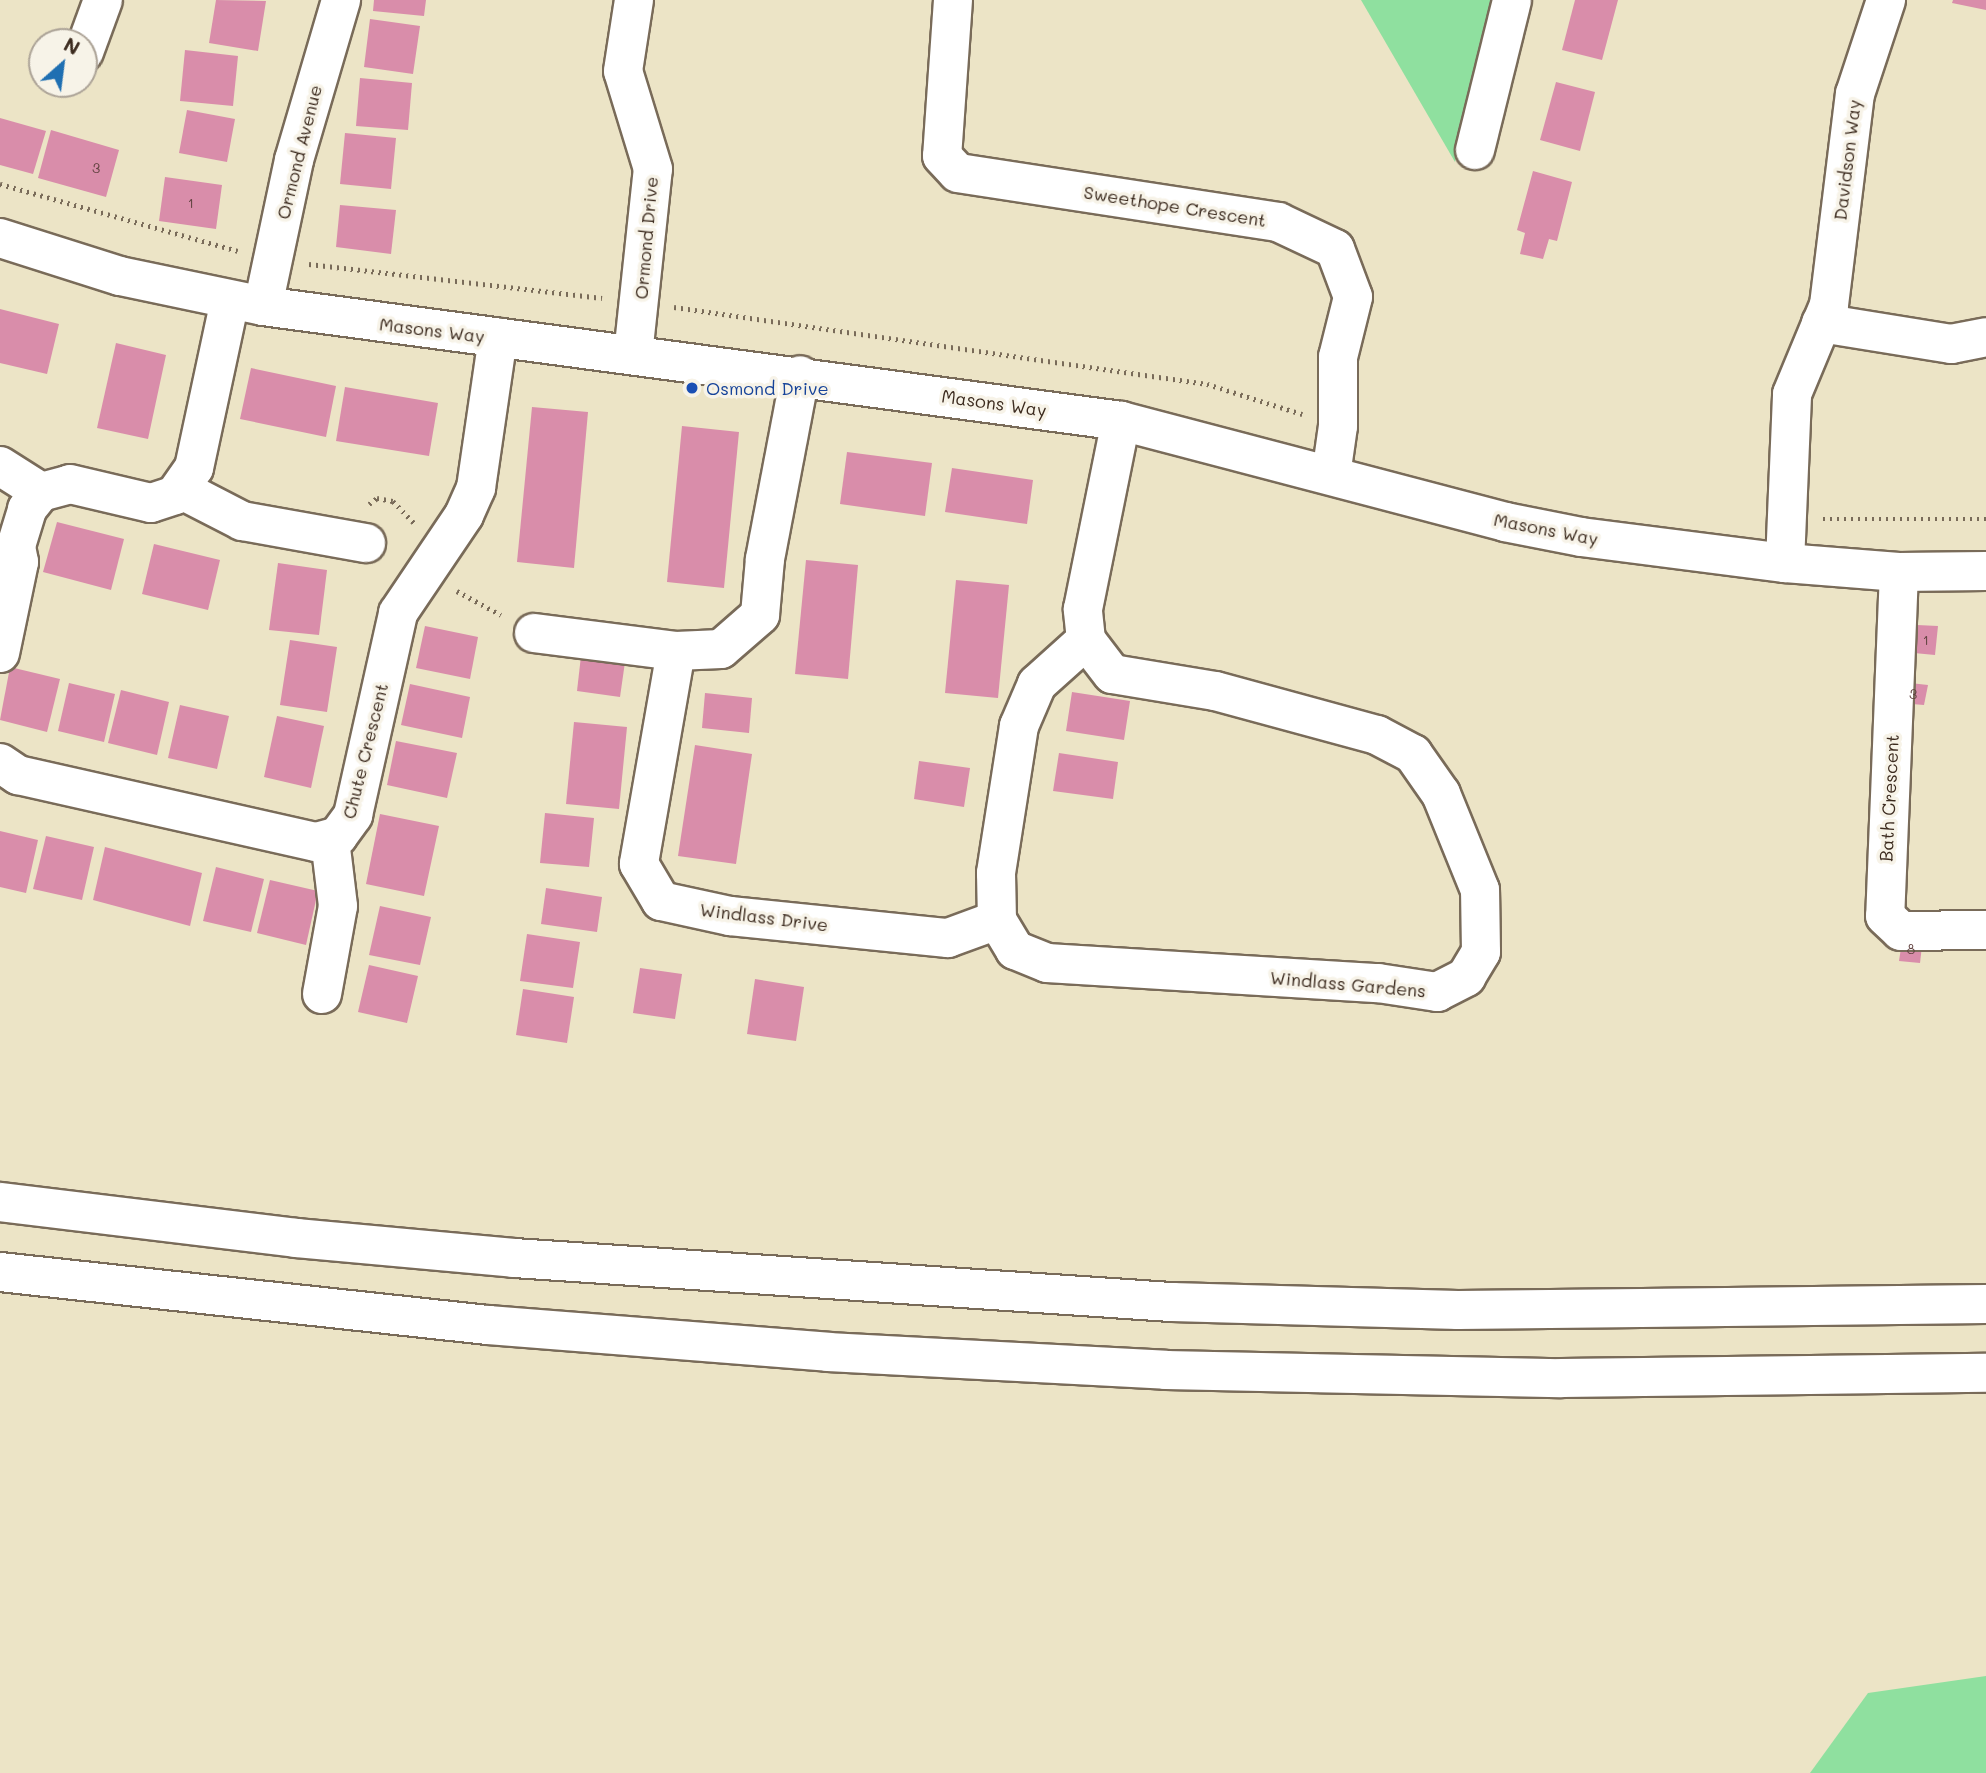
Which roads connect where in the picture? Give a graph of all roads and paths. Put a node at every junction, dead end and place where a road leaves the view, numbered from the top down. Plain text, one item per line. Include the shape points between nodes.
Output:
1 (103, 0) edge
2 (341, 0) edge
3 (634, 0) edge
4 (953, 0) edge
5 (1512, 0) edge
6 (1886, 0) edge
7 (93, 28) edge
8 (1475, 150) dead end
9 (0, 238) edge
10 (246, 303) junction
11 (1821, 323) junction
12 (498, 338) junction
13 (1986, 338) edge
14 (633, 355) junction
15 (800, 375) junction
16 (1121, 421) junction
17 (0, 466) edge
18 (1331, 475) junction
19 (182, 490) junction
20 (41, 492) junction
21 (366, 543) dead end
22 (1785, 563) junction
23 (1986, 571) edge
24 (1899, 572) junction
25 (422, 573) junction
26 (534, 633) joint
27 (1086, 640) junction
28 (676, 651) junction
29 (0, 653) edge
30 (0, 763) edge
31 (330, 840) junction
32 (997, 920) junction
33 (1986, 930) edge
34 (322, 994) dead end
35 (0, 1202) edge
36 (0, 1272) edge
37 (185, 1295) junction
38 (0, 1300) edge
39 (1986, 1304) edge
40 (1986, 1373) edge

1 - 7 main road
2 - 10 main road, Ormond Avenue
3 - 14 main road, Ormond Drive via 623,71 653,169
4 - 18 main road, Sweethope Crescent via 942,156 958,173 1278,222 1335,249 1353,296 1338,357 1338,426
5 - 8 main road
6 - 11 main road, Davidson Way via 1854,94 1829,305
9 - 10 main road, Masons Way via 120,276
10 - 12 main road, Masons Way
10 - 19 main road via 194,468
11 - 13 main road via 1951,344
11 - 22 main road, Davidson Way via 1792,394
12 - 14 main road, Masons Way
12 - 25 main road, Chute Crescent via 475,488 464,515
14 - 15 main road, Masons Way
15 - 16 main road, Masons Way
15 - 28 main road via 765,559 760,614 721,649
16 - 18 main road, Masons Way
16 - 27 main road via 1083,609
17 - 20 main road
18 - 22 main road, Masons Way via 1555,532
19 - 20 main road via 151,503 70,484
19 - 21 main road via 242,521
20 - 29 main road via 27,509 16,546 19,562
22 - 24 main road, Masons Way
23 - 24 main road, Masons Way
24 - 33 main road, Bath Crescent via 1885,916 1901,931
25 - 26 path
25 - 31 main road, Chute Crescent via 397,613 353,815 345,830
26 - 28 main road
27 - 32 main road, Windlass Gardens via 1037,684 1019,726 996,873
27 - 32 main road, Windlass Gardens via 1112,674 1215,691 1377,735 1413,754 1441,794 1480,890 1481,952 1466,977 1437,992 1378,983 1047,963 1015,950
28 - 32 main road, Windlass Drive via 639,864 661,901 730,916 948,938
30 - 31 main road, Chute Crescent via 18,775 316,842
31 - 34 main road via 338,906
35 - 39 main road via 296,1238 514,1258 1171,1302 1458,1310
36 - 37 main road
37 - 38 main road
37 - 40 main road via 828,1352 1166,1370 1561,1378

